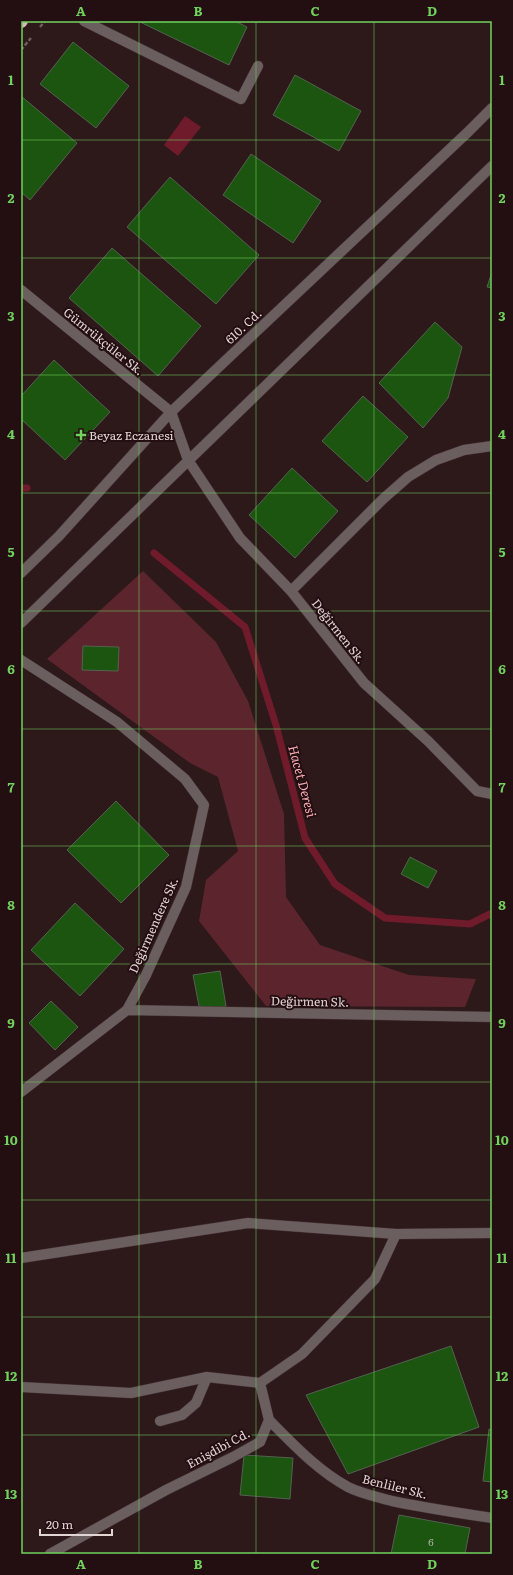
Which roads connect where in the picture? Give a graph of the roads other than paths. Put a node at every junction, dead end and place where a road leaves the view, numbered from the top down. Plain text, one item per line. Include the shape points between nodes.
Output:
1 (84, 21) edge
2 (258, 66) dead end
3 (492, 108) edge
4 (492, 166) edge
5 (21, 290) edge
6 (171, 412) junction
7 (492, 446) edge
8 (188, 460) junction
9 (21, 573) edge
10 (291, 591) junction
11 (21, 623) edge
12 (21, 660) edge
13 (492, 794) edge
14 (127, 1010) junction
15 (492, 1017) edge
16 (21, 1092) edge
17 (492, 1233) edge
18 (396, 1234) junction
19 (21, 1258) edge
20 (207, 1376) junction
21 (260, 1383) junction
22 (21, 1387) edge
23 (269, 1420) junction
24 (160, 1421) dead end
25 (492, 1518) edge
26 (50, 1554) edge

1 - 2 street via 241,99
3 - 6 street, 610. Cd.
4 - 8 street
5 - 6 street, Gümrükçüler Sk.
6 - 8 street, Değirmen Sk.
6 - 9 street, 610. Cd. via 59,536
7 - 10 street via 464,450 436,460 408,476
8 - 10 street, Değirmen Sk. via 240,538
8 - 11 street
10 - 13 street, Değirmen Sk. via 364,683 428,741 477,791
12 - 14 street, Değirmendere Sk. via 117,722 185,779 204,805 186,887
14 - 15 street, Değirmen Sk.
14 - 16 street, Değirmendere Sk.
17 - 18 street
18 - 19 street via 248,1223
18 - 21 street via 375,1279 302,1354
20 - 21 street
20 - 22 street via 131,1393
20 - 24 street via 196,1403 182,1415
21 - 23 street
23 - 25 street, Benliler Sk. via 308,1458 349,1488 419,1507
23 - 26 street, Enişdibi Cd. via 260,1442

